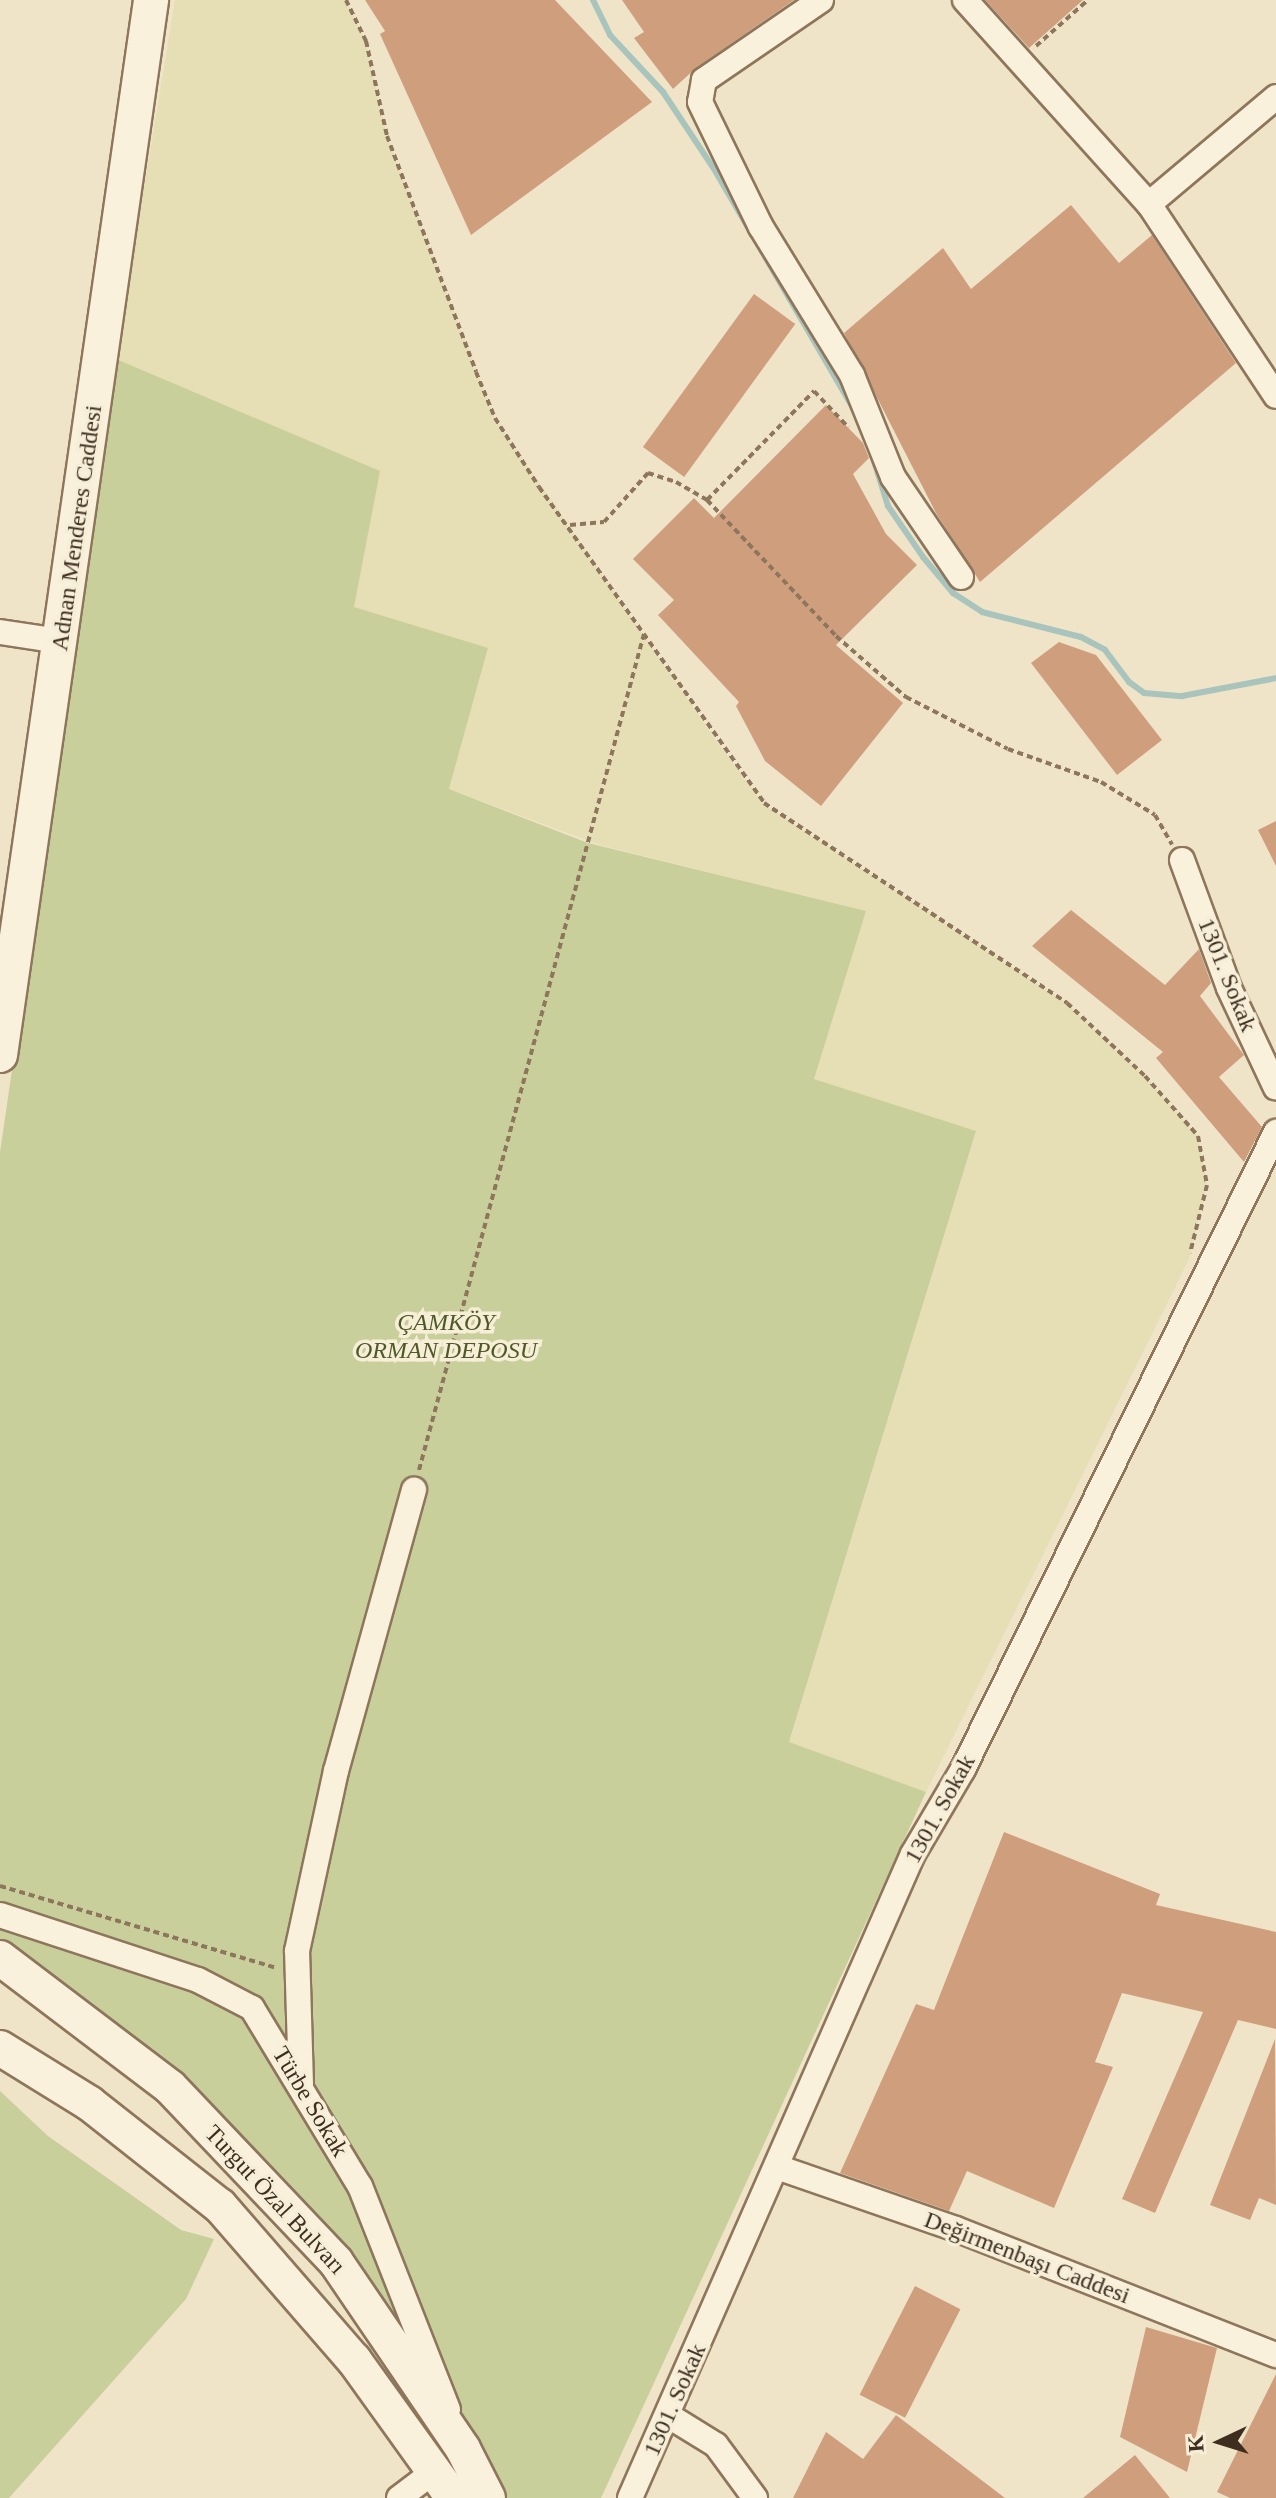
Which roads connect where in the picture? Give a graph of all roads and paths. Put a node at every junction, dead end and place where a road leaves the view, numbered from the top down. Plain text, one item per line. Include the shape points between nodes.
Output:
1 (151, 0) edge
2 (346, 0) edge
3 (821, 0) edge
4 (965, 0) edge
5 (1088, 0) edge
6 (1019, 61) junction
7 (1276, 97) edge
8 (1149, 204) junction
9 (1276, 396) edge
10 (872, 426) junction
11 (707, 500) junction
12 (569, 525) junction
13 (961, 577) dead end
14 (0, 632) edge
15 (644, 634) junction
16 (60, 641) junction
17 (1182, 860) joint
18 (0, 1055) edge
19 (1276, 1088) edge
20 (1276, 1132) edge
21 (1189, 1259) dead end
22 (414, 1490) joint
23 (0, 1886) edge
24 (0, 1915) edge
25 (0, 1958) edge
26 (298, 1975) junction
27 (0, 2048) edge
28 (301, 2086) junction
29 (777, 2167) junction
30 (1276, 2355) edge
31 (669, 2416) junction
32 (463, 2449) junction
33 (445, 2484) edge
34 (399, 2498) edge
35 (488, 2498) edge
36 (630, 2498) edge
37 (755, 2498) edge

1 - 16 main road, Adnan Menderes Caddesi
2 - 12 path via 366,41 387,136 495,418
3 - 10 street via 704,80 700,102 761,227 852,375
4 - 6 street
5 - 6 path
6 - 8 street
7 - 8 street
8 - 9 street
10 - 11 path via 857,436 814,391
10 - 13 street via 893,477
11 - 12 path via 648,473 604,522
11 - 17 path via 836,636 906,697 1008,749 1101,782 1155,815
12 - 15 path
14 - 16 street
15 - 21 path via 764,803 1067,1003 1145,1076 1198,1136 1207,1185
15 - 22 path
16 - 18 main road, Adnan Menderes Caddesi
17 - 19 street, 1301. Sokak via 1229,988
20 - 29 street, 1301. Sokak via 977,1742 913,1854
22 - 26 street via 336,1771 297,1951
23 - 26 path
24 - 28 street, Türbe Sokak via 198,1980 252,2008
25 - 32 main road, Turgut Özal Bulvarı via 170,2087 336,2262
26 - 28 street
27 - 33 main road via 89,2103 220,2206 354,2360
28 - 32 street, Türbe Sokak via 360,2186
29 - 30 street, Değirmenbaşı Caddesi via 956,2229
29 - 31 street, 1301. Sokak
31 - 36 street, 1301. Sokak
31 - 37 street via 716,2445
32 - 35 main road, Turgut Özal Bulvarı
33 - 34 street

